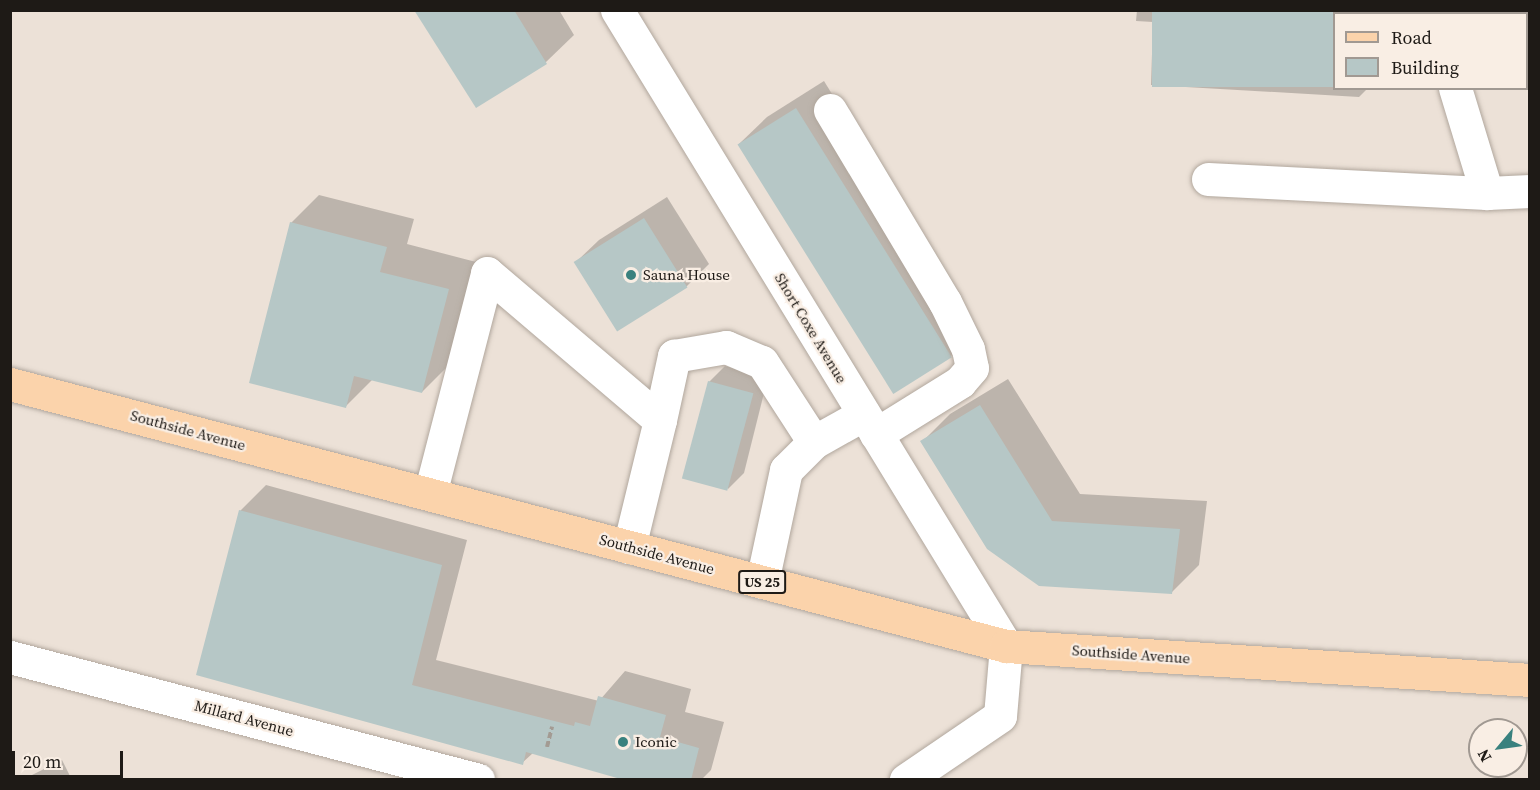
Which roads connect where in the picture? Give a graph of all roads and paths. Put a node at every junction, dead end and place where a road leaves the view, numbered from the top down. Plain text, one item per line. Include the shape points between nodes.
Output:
1 (617, 10) edge
2 (1456, 90) edge
3 (830, 110) dead end
4 (1208, 179) dead end
5 (1530, 191) edge
6 (1487, 193) junction
7 (10, 384) edge
8 (660, 420) junction
9 (870, 424) junction
10 (814, 442) junction
11 (430, 494) junction
12 (628, 547) junction
13 (762, 582) junction
14 (1006, 646) junction
15 (10, 657) edge
16 (1530, 680) edge
17 (552, 727) dead end
18 (547, 747) dead end
19 (419, 773) edge
20 (478, 780) edge
21 (906, 780) edge

1 - 9 street, Short Coxe Avenue
2 - 6 street
3 - 9 street via 945,302 968,349 972,368 960,382
4 - 6 street
5 - 6 street
7 - 11 main road, Southside Avenue / US 25
8 - 10 street via 674,356 726,347 762,362
8 - 11 street via 487,273
8 - 12 street
9 - 10 street
9 - 14 street, Short Coxe Avenue
10 - 13 street via 786,470
11 - 12 main road, Southside Avenue / US 25
12 - 13 main road, Southside Avenue / US 25
13 - 14 main road, Southside Avenue / US 25
14 - 16 main road, Southside Avenue / US 25
14 - 21 street via 1000,716
15 - 19 street, Millard Avenue
17 - 18 path
19 - 20 street, Millard Avenue

